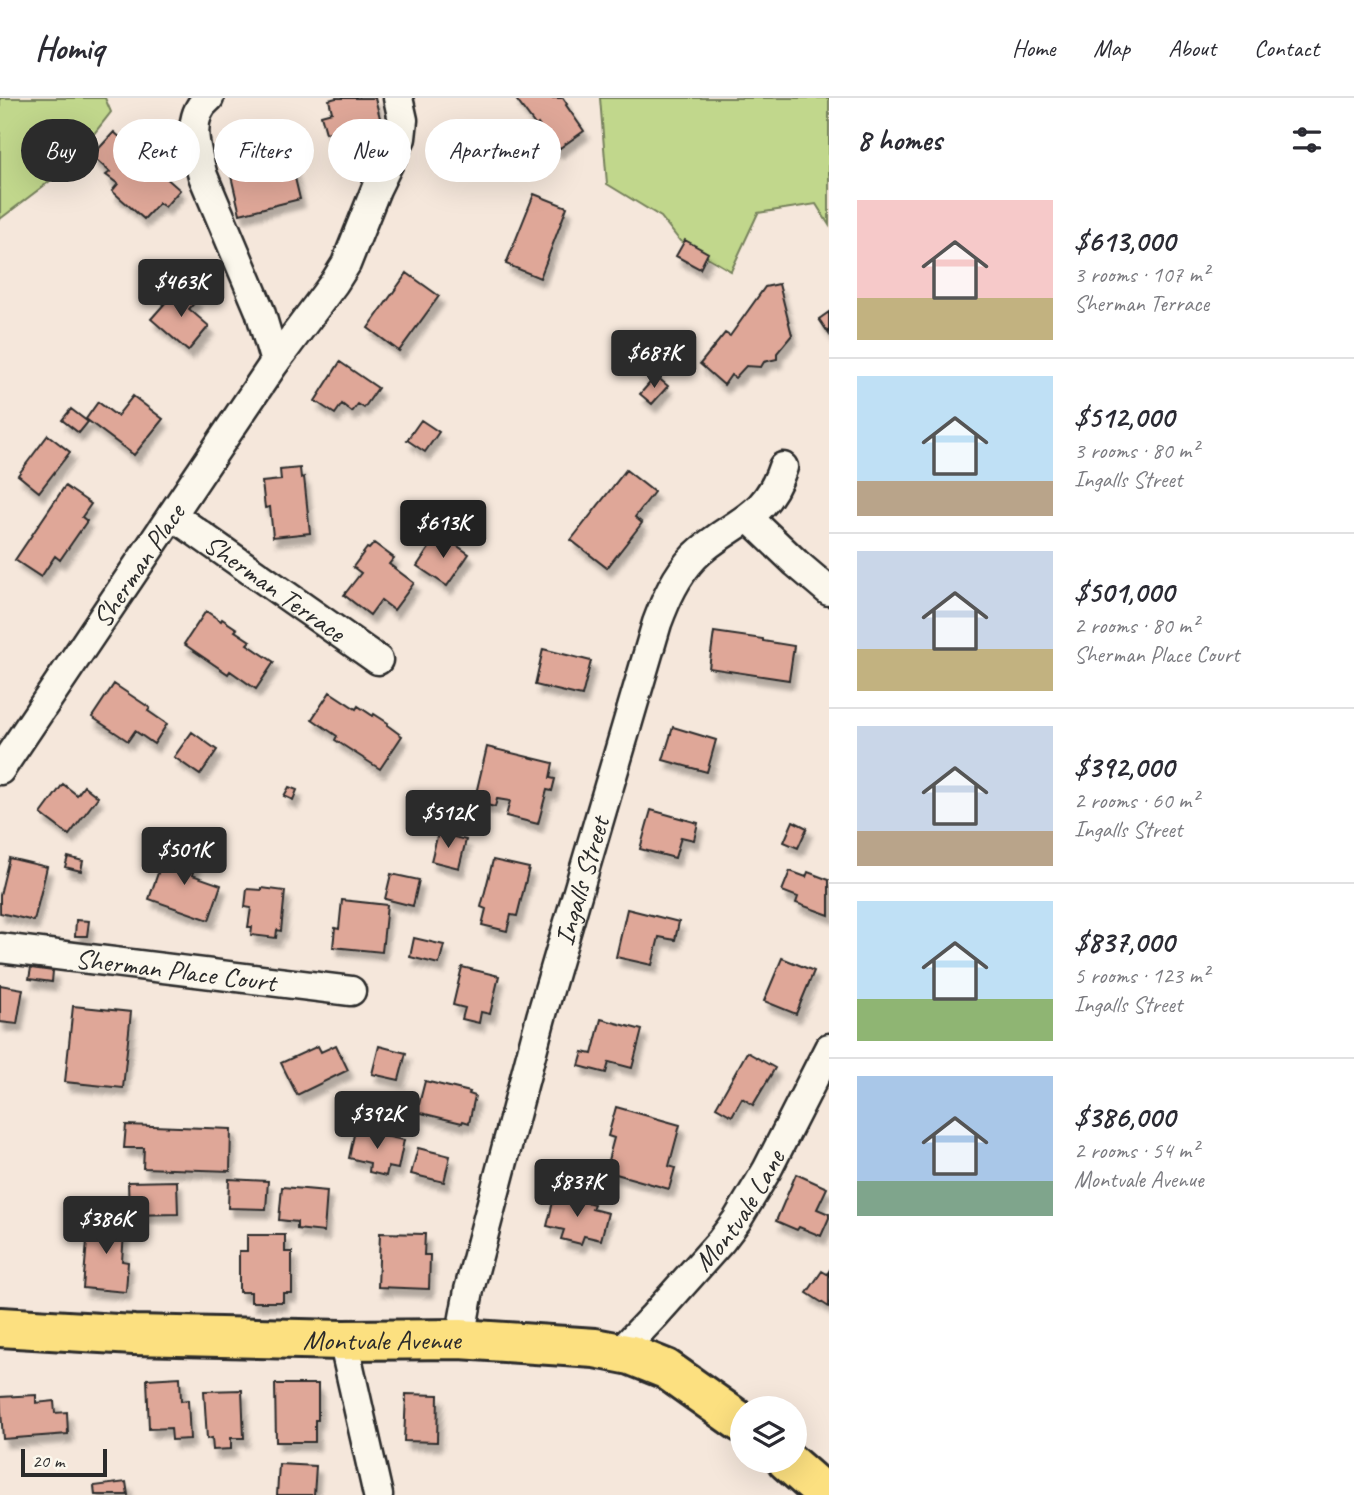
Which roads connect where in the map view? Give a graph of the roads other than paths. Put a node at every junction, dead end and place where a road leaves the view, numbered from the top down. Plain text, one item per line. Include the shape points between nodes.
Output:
1 (209, 98) edge
2 (398, 98) edge
3 (275, 362) junction
4 (783, 467) dead end
5 (172, 515) junction
6 (749, 518) junction
7 (829, 591) edge
8 (378, 660) dead end
9 (0, 770) edge
10 (0, 948) edge
11 (351, 991) dead end
12 (829, 1048) edge
13 (0, 1327) edge
14 (460, 1339) junction
15 (343, 1340) junction
16 (619, 1353) junction
17 (730, 1414) edge
18 (801, 1473) edge
19 (378, 1495) edge
20 (826, 1495) edge

1 - 3 street via 195,119 197,157 260,311
2 - 3 street, Sherman Place via 401,138 351,253
3 - 5 street, Sherman Place
4 - 6 street, Ingalls Street via 774,490
5 - 8 street, Sherman Terrace
5 - 9 street, Sherman Place
6 - 7 street
6 - 14 street, Ingalls Street via 693,558 671,590 657,623 541,1017
10 - 11 street, Sherman Place Court
12 - 16 street, Montvale Lane via 737,1220
13 - 15 main road, Montvale Avenue
14 - 15 main road, Montvale Avenue
14 - 16 main road, Montvale Avenue
15 - 19 street
16 - 17 main road, Montvale Avenue via 666,1369
18 - 20 main road

